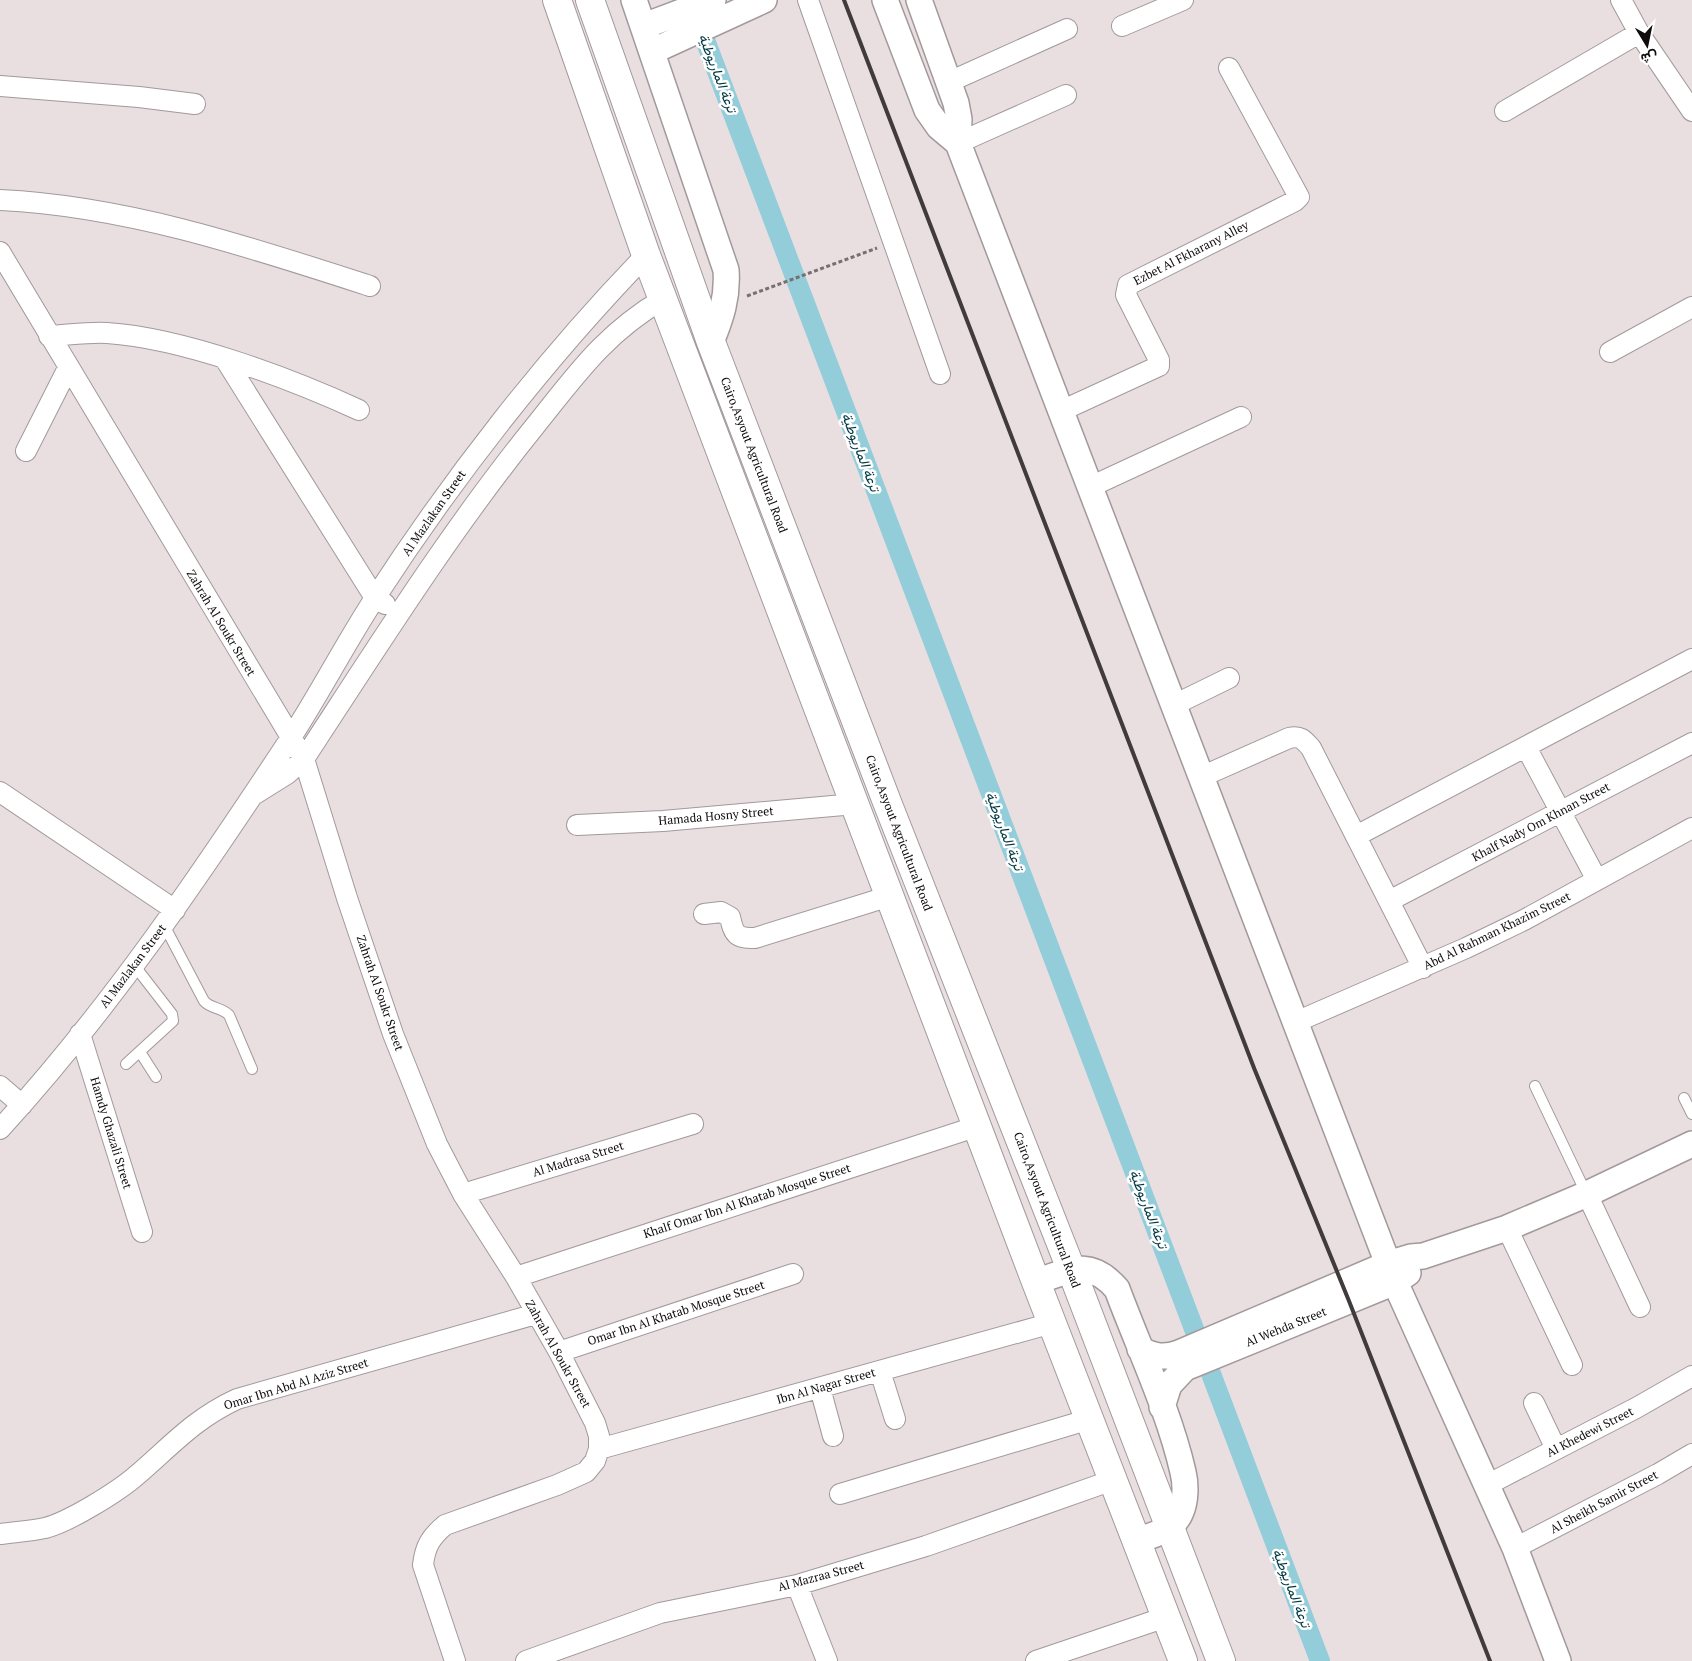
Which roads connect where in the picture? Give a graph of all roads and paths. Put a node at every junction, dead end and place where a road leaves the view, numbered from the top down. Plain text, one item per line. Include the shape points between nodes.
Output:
1 (557, 0) edge
2 (590, 0) edge
3 (634, 0) edge
4 (713, 0) edge
5 (764, 0) edge
6 (808, 0) edge
7 (885, 0) edge
8 (919, 0) edge
9 (1183, 0) edge
10 (1621, 0) edge
11 (1122, 26) dead end
12 (1067, 29) dead end
13 (1639, 33) junction
14 (657, 35) junction
15 (1229, 68) dead end
16 (950, 82) junction
17 (0, 86) edge
18 (1066, 95) dead end
19 (195, 104) dead end
20 (1505, 111) dead end
21 (1692, 111) edge
22 (958, 143) junction
23 (0, 200) edge
24 (0, 252) edge
25 (866, 252) dead end
26 (646, 255) junction
27 (370, 286) dead end
28 (760, 291) dead end
29 (663, 299) junction
30 (599, 303) junction
31 (1692, 307) edge
32 (619, 329) junction
33 (49, 336) junction
34 (711, 342) junction
35 (1610, 352) dead end
36 (686, 357) junction
37 (225, 359) junction
38 (68, 368) junction
39 (940, 374) dead end
40 (359, 410) dead end
41 (1061, 411) junction
42 (1241, 417) dead end
43 (26, 451) dead end
44 (464, 470) junction
45 (486, 486) junction
46 (1090, 487) junction
47 (375, 598) junction
48 (399, 614) junction
49 (1692, 659) edge
50 (1229, 678) dead end
51 (1174, 705) junction
52 (290, 738) junction
53 (1692, 743) edge
54 (1526, 747) junction
55 (304, 759) junction
56 (1201, 777) junction
57 (0, 792) edge
58 (254, 795) junction
59 (855, 804) junction
60 (1561, 812) junction
61 (577, 825) dead end
62 (1692, 828) edge
63 (1356, 836) junction
64 (1597, 880) junction
65 (890, 896) junction
66 (1389, 901) junction
67 (704, 914) dead end
68 (170, 918) junction
69 (134, 965) junction
70 (1423, 968) junction
71 (1296, 1022) junction
72 (80, 1034) junction
73 (140, 1052) junction
74 (126, 1064) dead end
75 (252, 1069) dead end
76 (156, 1077) dead end
77 (0, 1086) edge
78 (1535, 1086) dead end
79 (1684, 1098) dead end
80 (22, 1105) junction
81 (1692, 1114) edge
82 (694, 1124) dead end
83 (978, 1126) junction
84 (0, 1129) edge
85 (1692, 1144) edge
86 (463, 1194) junction
87 (1587, 1194) junction
88 (1507, 1228) junction
89 (142, 1232) dead end
90 (1071, 1269) junction
91 (1392, 1273) junction
92 (793, 1274) dead end
93 (516, 1277) junction
94 (1036, 1282) junction
95 (1640, 1306) dead end
96 (536, 1314) junction
97 (1052, 1323) junction
98 (1140, 1349) junction
99 (559, 1352) junction
100 (1182, 1361) junction
101 (1572, 1365) dead end
102 (880, 1371) junction
103 (1692, 1376) edge
104 (820, 1388) junction
105 (1534, 1403) dead end
106 (1162, 1408) junction
107 (895, 1419) dead end
108 (1090, 1419) junction
109 (833, 1436) dead end
110 (1556, 1449) junction
111 (599, 1450) junction
112 (1692, 1454) edge
113 (1113, 1480) junction
114 (1487, 1485) junction
115 (840, 1494) dead end
116 (1170, 1529) junction
117 (0, 1534) edge
118 (1137, 1541) junction
119 (1515, 1548) junction
120 (797, 1585) junction
121 (1166, 1618) junction
122 (820, 1659) edge
123 (456, 1661) edge
124 (526, 1661) edge
125 (1036, 1661) edge
126 (1183, 1661) edge
127 (1221, 1661) edge
128 (1558, 1661) edge

1 - 26 highway
2 - 34 highway, Cairo,Asyout Agricultural Road
3 - 14 street
4 - 14 street
5 - 14 street via 735,13
6 - 39 street
7 - 22 street via 928,110 939,127
8 - 16 street
9 - 11 street
10 - 13 street
12 - 16 street
13 - 20 street
13 - 21 street
14 - 34 street via 726,270 725,304
15 - 41 street, Ezbet Al Fkharany Alley via 1299,194 1298,200 1128,285 1126,295 1159,360 1159,366
16 - 22 street via 959,119
17 - 19 street
18 - 22 street
22 - 41 street
23 - 27 street via 97,210 161,224
24 - 33 street, Zahrah Al Soukr Street
25 - 28 path
26 - 29 highway
26 - 30 street, Al Mazlakan Street
29 - 32 street, Al Mazlakan Street
29 - 36 highway
30 - 32 street
30 - 44 street, Al Mazlakan Street
31 - 35 street
32 - 45 street, Al Mazlakan Street via 591,356
33 - 37 street via 105,333 132,336
33 - 38 street, Zahrah Al Soukr Street
34 - 36 highway
34 - 90 highway, Cairo,Asyout Agricultural Road
36 - 59 highway
37 - 40 street
37 - 47 street
38 - 43 street
38 - 52 street, Zahrah Al Soukr Street
41 - 46 street
42 - 46 street
44 - 45 street
44 - 47 street, Al Mazlakan Street
45 - 48 street, Al Mazlakan Street
46 - 51 street
47 - 48 street
47 - 52 street, Al Mazlakan Street
48 - 55 street, Al Mazlakan Street
49 - 54 street
50 - 51 street
51 - 56 street
52 - 55 street, Zahrah Al Soukr Street
52 - 58 street, Al Mazlakan Street
53 - 60 street, Khalf Nady Om Khnan Street
54 - 60 street
54 - 63 street
55 - 58 street, Al Mazlakan Street
55 - 86 street, Zahrah Al Soukr Street via 346,898 393,1034 437,1144
56 - 63 street via 1296,736 1311,748
56 - 71 street
57 - 68 street
58 - 68 street, Al Mazlakan Street
59 - 61 street, Hamada Hosny Street
59 - 65 highway
60 - 64 street
60 - 66 street, Khalf Nady Om Khnan Street
62 - 64 street, Abd Al Rahman Khazim Street
63 - 66 street
64 - 70 street, Abd Al Rahman Khazim Street via 1524,920
65 - 67 street via 755,938 741,938 733,931 730,917 721,912
65 - 83 highway
66 - 70 street
68 - 69 street, Al Mazlakan Street
68 - 75 lane via 204,1001 229,1015
69 - 72 street, Al Mazlakan Street
69 - 73 lane via 172,1014 173,1021
70 - 71 street, Abd Al Rahman Khazim Street
71 - 91 street
72 - 80 street, Al Mazlakan Street
72 - 89 street, Hamdy Ghazali Street
73 - 74 lane
73 - 76 lane
77 - 80 street
78 - 87 lane
79 - 81 lane
80 - 84 street, Al Mazlakan Street
82 - 86 street, Al Madrasa Street
83 - 93 street, Khalf Omar Ibn Al Khatab Mosque Street
83 - 94 highway
85 - 87 street, Al Wehda Street
86 - 93 street, Zahrah Al Soukr Street
87 - 88 street, Al Wehda Street
87 - 95 street
88 - 91 street, Al Wehda Street via 1423,1256 1406,1275
88 - 101 street
90 - 94 street
90 - 98 street via 1089,1269 1105,1275 1117,1289
90 - 116 highway, Cairo,Asyout Agricultural Road
91 - 100 street, Al Wehda Street
91 - 114 street
92 - 99 street, Omar Ibn Al Khatab Mosque Street
93 - 96 street, Zahrah Al Soukr Street
94 - 97 highway
96 - 99 street, Zahrah Al Soukr Street
96 - 117 street, Omar Ibn Abd Al Aziz Street via 237,1399 212,1410 135,1477 61,1523
97 - 102 street, Ibn Al Nagar Street
97 - 108 highway
98 - 100 street, Al Wehda Street via 1155,1356 1171,1356
98 - 106 street
99 - 111 street, Zahrah Al Soukr Street via 595,1423
100 - 106 street, Al Wehda Street via 1169,1385
102 - 104 street, Ibn Al Nagar Street
102 - 107 street
103 - 110 street, Al Khedewi Street
104 - 109 street
104 - 111 street, Ibn Al Nagar Street
105 - 110 street
106 - 116 street via 1184,1474 1185,1494 1181,1513
108 - 113 highway
108 - 115 street
110 - 114 street, Al Khedewi Street
111 - 123 street via 590,1466 573,1479 445,1525 432,1536 425,1549 423,1565
112 - 119 street, Al Sheikh Samir Street
113 - 118 highway
113 - 120 street, Al Mazraa Street via 926,1546
114 - 119 street
116 - 118 street
116 - 127 highway, Cairo,Asyout Agricultural Road
118 - 121 highway
119 - 128 street
120 - 122 street
120 - 124 street, Al Mazraa Street via 660,1613
121 - 125 street
121 - 126 highway

